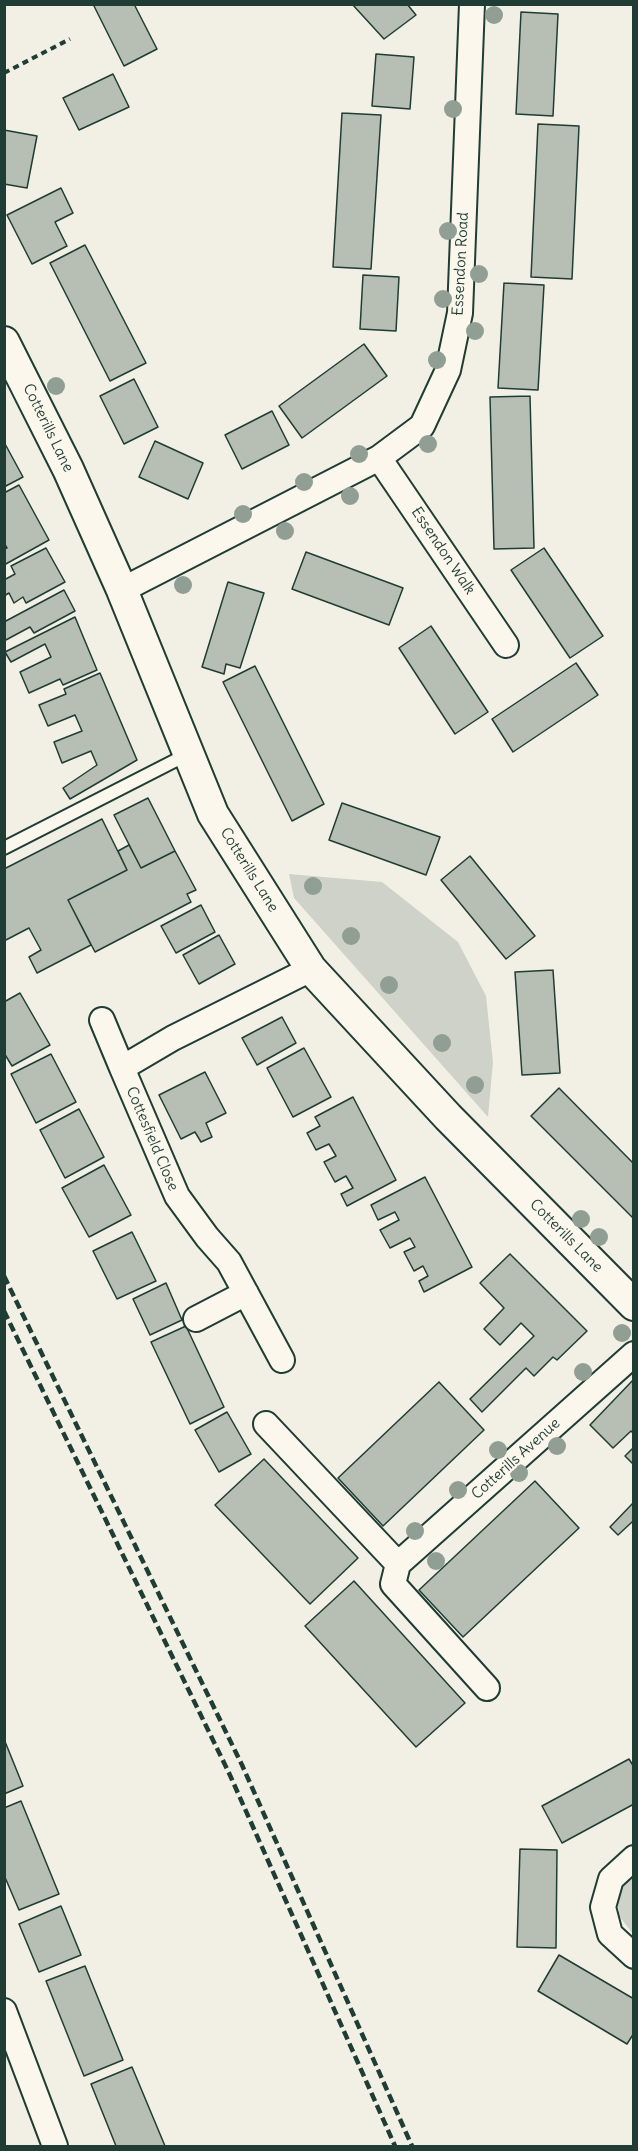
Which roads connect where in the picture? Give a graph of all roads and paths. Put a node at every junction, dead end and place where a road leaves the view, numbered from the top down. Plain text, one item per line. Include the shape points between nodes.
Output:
1 (472, 4) edge
2 (70, 39) dead end
3 (4, 73) edge
4 (4, 342) edge
5 (379, 458) junction
6 (122, 591) junction
7 (506, 645) dead end
8 (189, 754) junction
9 (4, 848) edge
10 (311, 969) junction
11 (102, 1020) dead end
12 (122, 1068) junction
13 (246, 1293) junction
14 (633, 1305) edge
15 (196, 1319) dead end
16 (633, 1354) edge
17 (282, 1360) dead end
18 (266, 1424) dead end
19 (398, 1564) junction
20 (487, 1688) dead end
21 (633, 1858) edge
22 (633, 1956) edge
23 (4, 2011) edge
24 (55, 2146) edge

1 - 5 street, Essendon Road via 460,313 448,370 422,426
2 - 3 path
4 - 6 street, Cotterills Lane via 68,469
5 - 6 street, Essendon Road
5 - 7 street, Essendon Walk
6 - 8 street, Cotterills Lane
8 - 9 lane
8 - 10 street, Cotterills Lane via 213,813
10 - 12 street, Cottesfield Close
10 - 14 street, Cotterills Lane via 448,1117
11 - 12 street
12 - 13 street, Cottesfield Close via 177,1196 229,1262
13 - 15 street
13 - 17 street, Cottesfield Close
16 - 19 street, Cotterills Avenue
18 - 19 street
19 - 20 street via 393,1584
21 - 22 street via 611,1879 603,1907 610,1934
23 - 24 street

